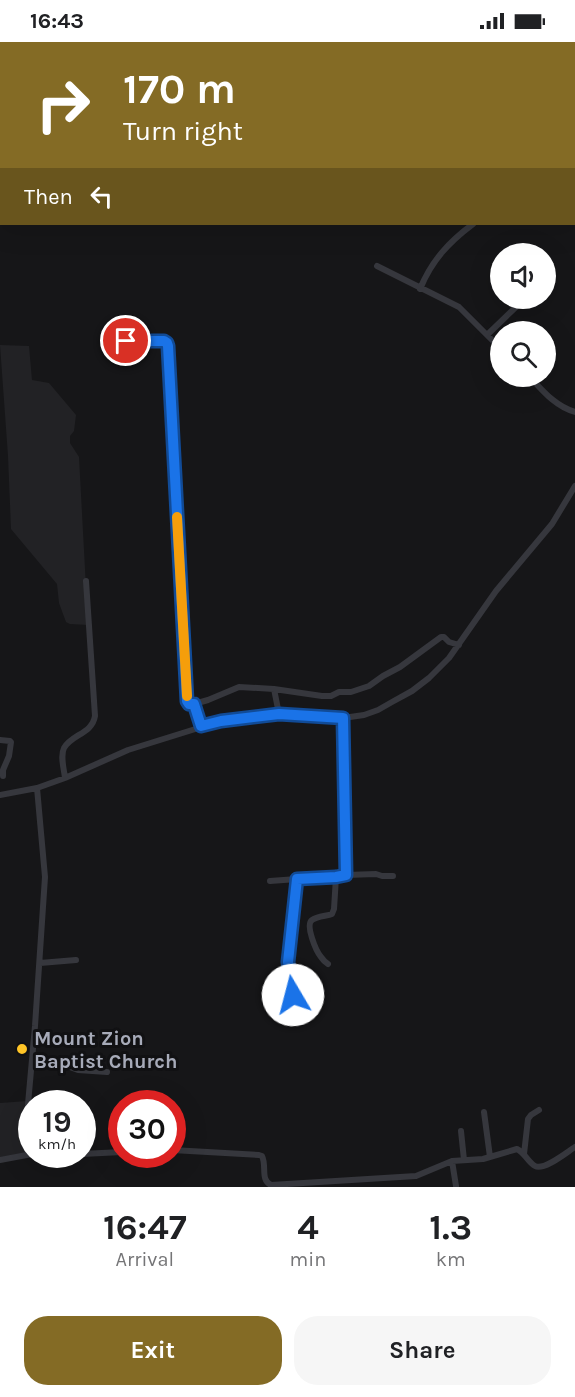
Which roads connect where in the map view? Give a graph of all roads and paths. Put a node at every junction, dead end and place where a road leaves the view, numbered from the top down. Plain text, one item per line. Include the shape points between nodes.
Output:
1 (472, 225) edge
2 (377, 266) dead end
3 (420, 289) junction
4 (514, 309) edge
5 (122, 328) dead end
6 (487, 335) junction
7 (490, 338) edge
8 (539, 387) edge
9 (575, 412) edge
10 (575, 486) edge
11 (86, 581) dead end
12 (459, 645) junction
13 (274, 689) junction
14 (194, 704) junction
15 (279, 714) junction
16 (343, 718) junction
17 (201, 726) junction
18 (0, 740) edge
19 (3, 776) dead end
20 (65, 778) junction
21 (37, 788) junction
22 (0, 795) edge
23 (346, 875) junction
24 (393, 876) dead end
25 (336, 877) junction
26 (297, 879) junction
27 (270, 881) dead end
28 (76, 960) dead end
29 (40, 963) junction
30 (328, 964) dead end
31 (305, 1006) dead end
32 (33, 1062) junction
33 (107, 1072) dead end
34 (30, 1090) edge
35 (539, 1110) dead end
36 (484, 1112) dead end
37 (461, 1131) dead end
38 (575, 1147) edge
39 (186, 1151) edge
40 (524, 1154) junction
41 (18, 1156) edge
42 (490, 1157) junction
43 (0, 1160) edge
44 (464, 1160) junction
45 (452, 1161) junction
46 (456, 1186) edge

1 - 3 street via 438,256
2 - 3 street
3 - 6 street via 459,307
4 - 6 street
5 - 14 street via 126,341 164,341 168,346 187,701
6 - 7 street
8 - 9 street via 558,405
10 - 12 street via 552,524 495,591
11 - 20 street via 95,716 93,725 64,748
12 - 13 street via 441,637 369,686 351,692 322,696
12 - 16 street via 412,691 378,710
13 - 14 street via 239,687
13 - 15 street
14 - 17 street
15 - 16 street
15 - 17 street
16 - 23 street
17 - 20 street via 128,750
18 - 19 street via 10,741
20 - 21 street
21 - 22 street
21 - 29 street via 45,877
23 - 24 street
23 - 25 street
25 - 26 street
25 - 30 street via 333,912 310,923 317,951
26 - 27 street
26 - 31 street via 288,962 293,995
28 - 29 street
29 - 32 street
32 - 33 street
32 - 34 street
35 - 40 street via 528,1119
36 - 42 street
37 - 44 street
38 - 40 street via 541,1167 534,1166
39 - 45 street via 262,1156 265,1180 271,1185 416,1176
40 - 42 street via 517,1149
41 - 43 street
42 - 44 street
44 - 45 street
45 - 46 street

